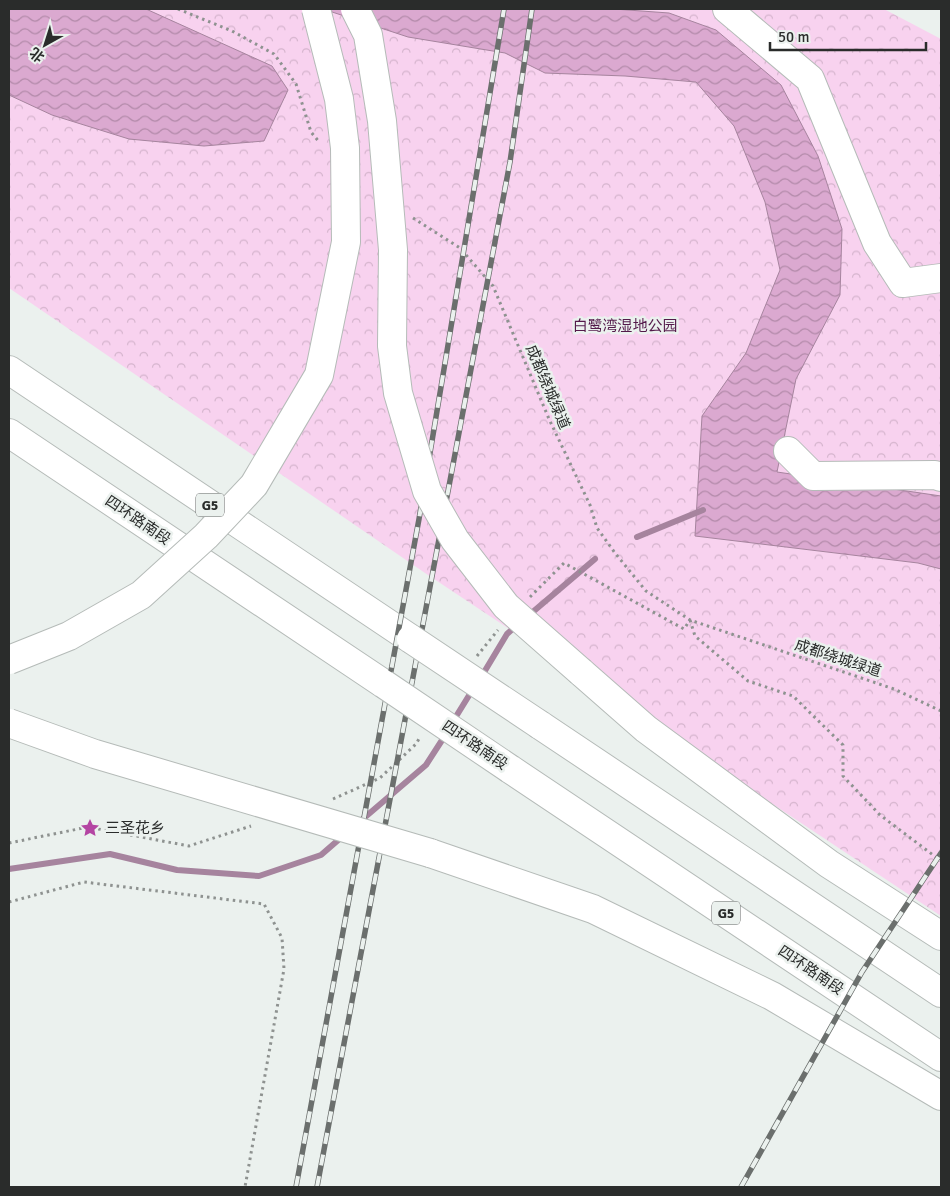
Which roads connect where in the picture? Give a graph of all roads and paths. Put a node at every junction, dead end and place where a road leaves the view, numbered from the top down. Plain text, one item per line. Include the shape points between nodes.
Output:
1 (178, 9) edge
2 (316, 9) edge
3 (355, 9) edge
4 (727, 9) edge
5 (324, 147) dead end
6 (412, 218) dead end
7 (941, 278) edge
8 (9, 370) edge
9 (9, 433) edge
10 (788, 451) dead end
11 (941, 477) edge
12 (523, 604) dead end
13 (690, 620) junction
14 (503, 625) dead end
15 (9, 660) edge
16 (473, 663) dead end
17 (941, 710) edge
18 (9, 723) edge
19 (421, 736) dead end
20 (327, 802) dead end
21 (253, 825) dead end
22 (9, 843) edge
23 (941, 861) edge
24 (9, 902) edge
25 (941, 936) edge
26 (941, 993) edge
27 (941, 1057) edge
28 (941, 1096) edge
29 (245, 1187) edge

1 - 5 path via 232,31 274,54 296,84 311,132
2 - 15 main road, bridge via 339,99 345,148 346,223 346,242 319,375 254,485 206,536 141,595 69,636
3 - 25 main road, bridge via 368,35 382,121 393,250 392,346 398,393 427,491 455,540 506,606 646,730 829,864
4 - 7 main road via 810,78 877,243 902,283
6 - 13 path, 成都绕城绿道 via 460,248 493,286 549,419 590,505 597,528 646,591
8 - 26 main road, G5, bridge
9 - 27 main road, 四环路南段 / G5, bridge
10 - 11 main road via 813,476 935,474
12 - 13 path via 564,563 684,629
13 - 17 path, 成都绕城绿道 via 894,689
13 - 23 path via 696,636 748,681 793,696 843,745 843,776 880,815
14 - 16 path
18 - 28 main road, bridge via 95,754 430,853 593,909 772,996
19 - 20 path via 380,778
21 - 22 path via 189,846 88,827
24 - 29 path via 84,882 264,904 282,938 284,969

